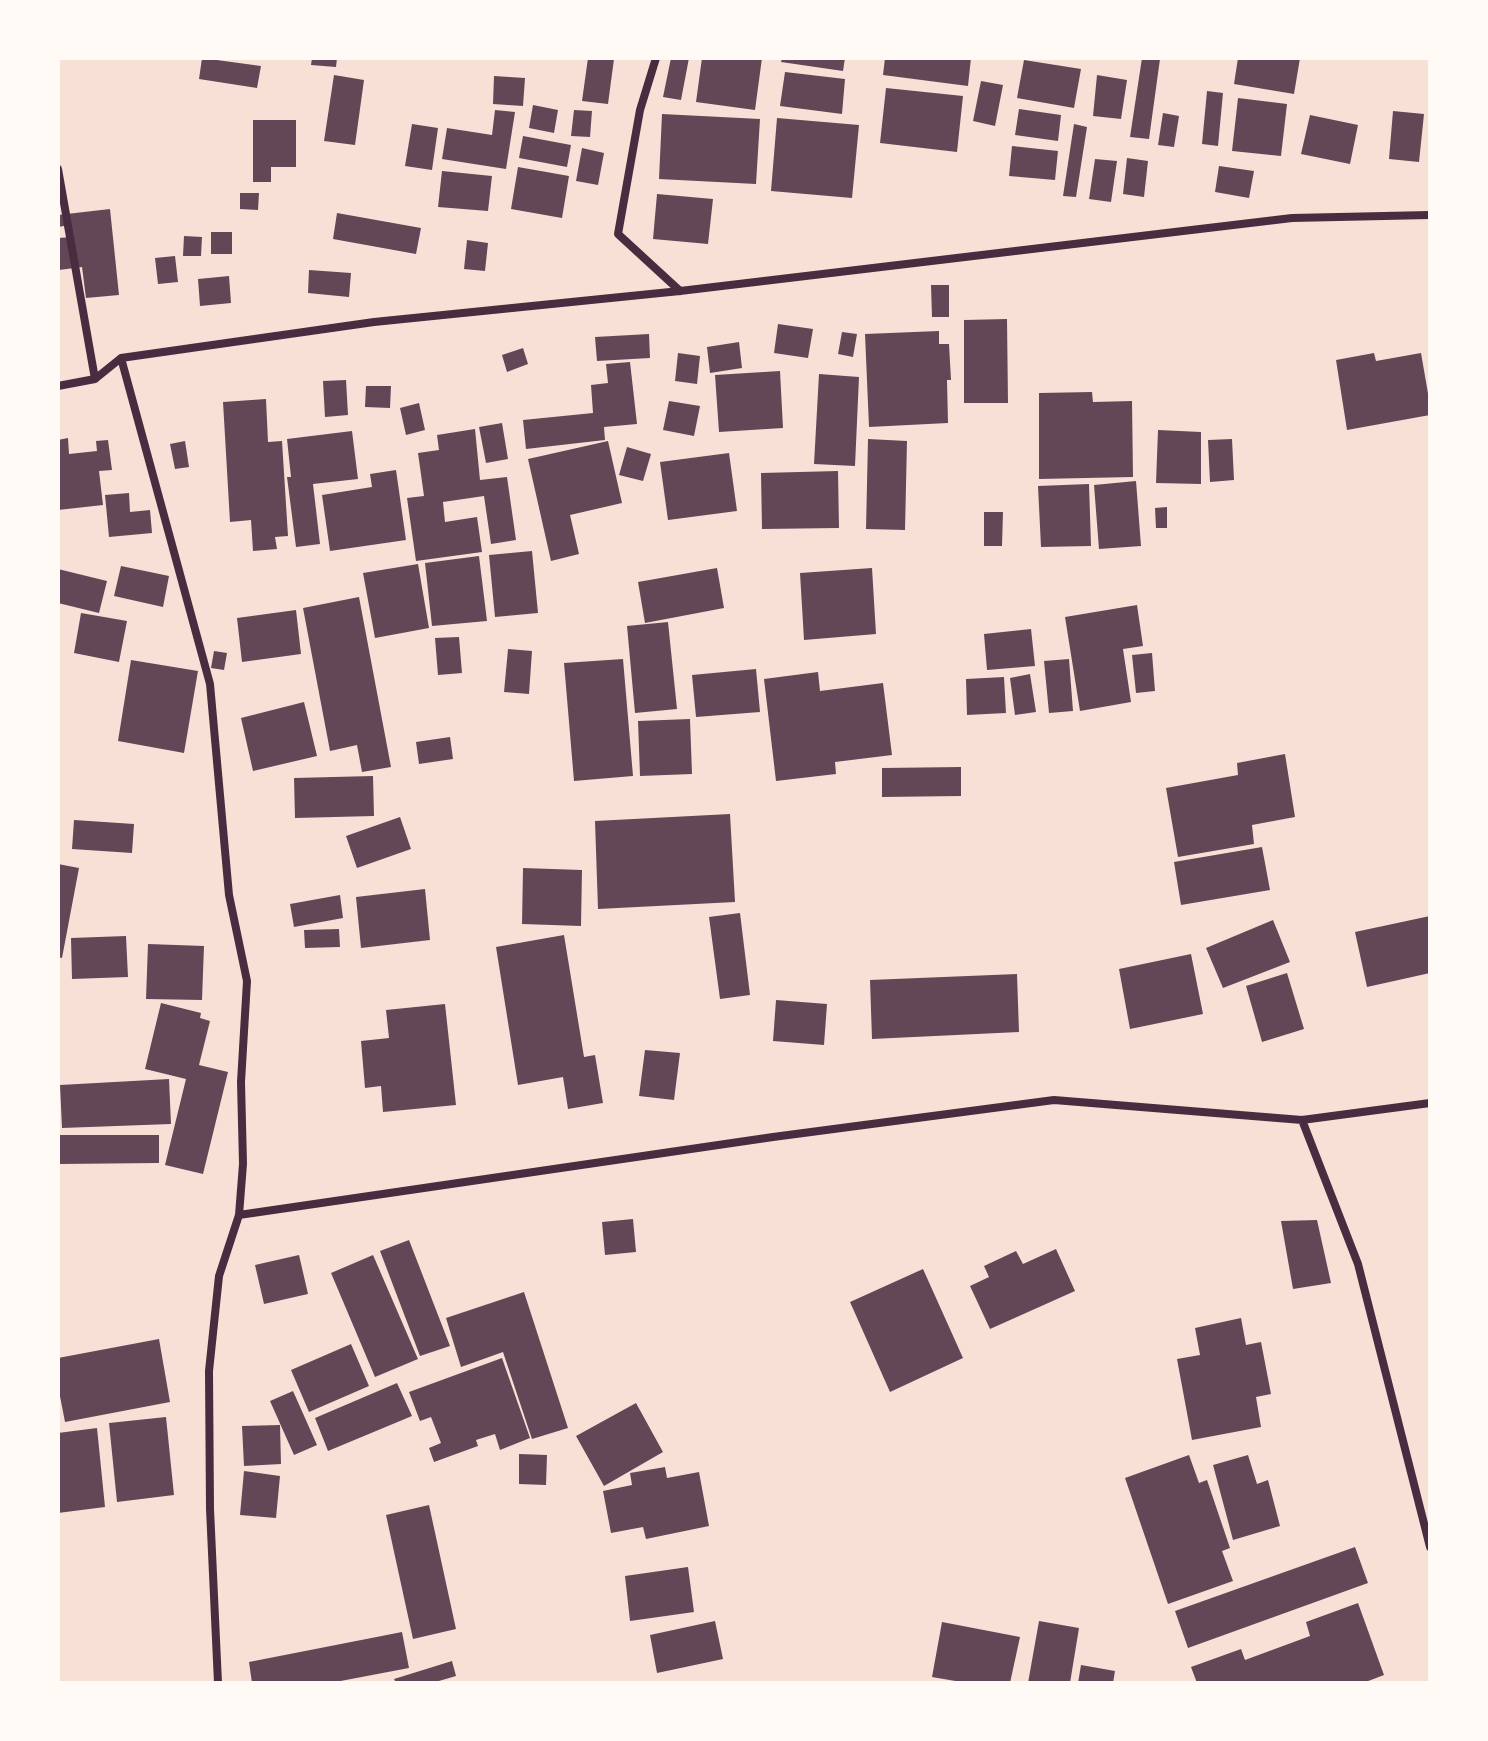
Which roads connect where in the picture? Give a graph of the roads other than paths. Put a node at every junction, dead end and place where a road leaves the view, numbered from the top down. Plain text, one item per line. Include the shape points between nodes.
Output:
1 (656, 58) edge
2 (58, 169) edge
3 (1430, 215) edge
4 (680, 291) junction
5 (121, 358) junction
6 (95, 379) junction
7 (58, 386) edge
8 (1430, 1103) edge
9 (1302, 1120) junction
10 (239, 1215) junction
11 (1430, 1547) edge
12 (218, 1683) edge

1 - 4 street via 640,110 618,234
2 - 6 street
3 - 4 street via 1292,218
4 - 5 street via 374,322
5 - 6 street
5 - 10 street via 210,684 229,895 247,981
6 - 7 street
8 - 9 street
9 - 10 street via 1054,1100
9 - 11 street via 1358,1264
10 - 12 street via 219,1276 209,1371

